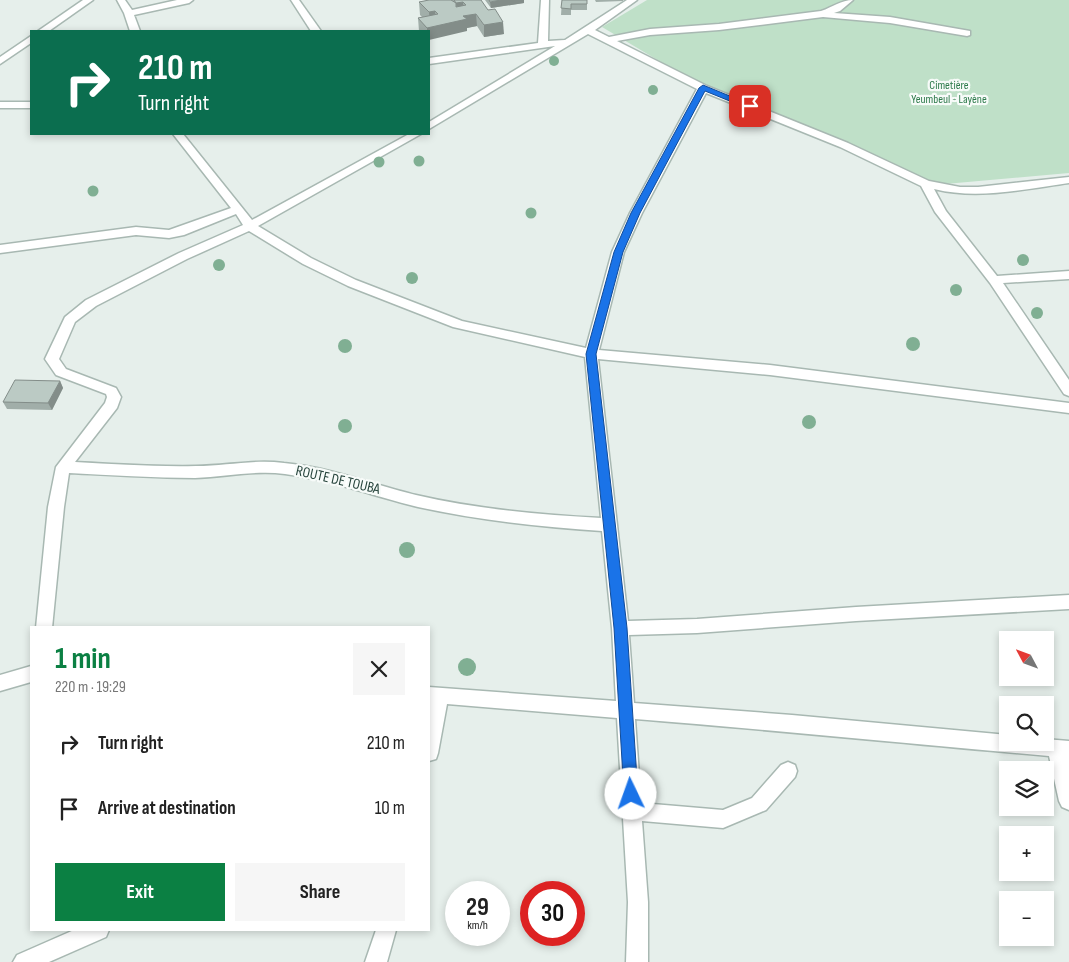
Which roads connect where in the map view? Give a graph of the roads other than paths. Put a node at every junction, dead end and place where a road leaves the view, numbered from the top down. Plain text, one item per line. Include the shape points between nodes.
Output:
1 (89, 0) edge
2 (121, 0) edge
3 (189, 0) edge
4 (295, 0) edge
5 (545, 0) edge
6 (633, 0) edge
7 (849, 0) edge
8 (130, 13) junction
9 (822, 14) junction
10 (44, 30) edge
11 (135, 30) edge
12 (315, 30) edge
13 (588, 30) junction
14 (967, 33) dead end
15 (30, 40) edge
16 (608, 40) junction
17 (570, 41) junction
18 (542, 44) junction
19 (0, 61) edge
20 (430, 61) edge
21 (703, 88) junction
22 (0, 105) edge
23 (30, 105) edge
24 (430, 125) edge
25 (179, 135) edge
26 (389, 135) edge
27 (414, 135) edge
28 (397, 145) junction
29 (1069, 180) edge
30 (925, 184) junction
31 (236, 210) junction
32 (250, 226) junction
33 (0, 249) edge
34 (1069, 275) edge
35 (994, 280) junction
36 (591, 354) junction
37 (1069, 391) edge
38 (1069, 408) edge
39 (63, 467) junction
40 (610, 525) junction
41 (1069, 602) edge
42 (44, 626) edge
43 (620, 628) junction
44 (30, 674) edge
45 (0, 682) edge
46 (434, 696) edge
47 (626, 710) junction
48 (430, 742) edge
49 (1063, 749) edge
50 (788, 771) dead end
51 (1069, 801) edge
52 (632, 811) junction
53 (97, 931) edge
54 (386, 931) edge
55 (24, 962) edge
56 (376, 962) edge
57 (638, 962) edge

1 - 10 street
2 - 8 street
3 - 8 street
4 - 12 street
5 - 18 street
6 - 13 street
7 - 9 street
8 - 11 street
9 - 14 street via 890,20
9 - 16 street via 650,32
13 - 16 street
13 - 17 street
15 - 19 street
16 - 21 street
17 - 18 street
17 - 24 street
18 - 20 street
21 - 30 street via 844,145
21 - 36 street via 618,252
22 - 23 street
25 - 31 street via 227,194
26 - 28 street
27 - 28 street
28 - 32 street
29 - 30 street via 969,191 953,191
30 - 35 street via 941,212
31 - 32 street
31 - 33 street via 169,234 136,231
32 - 36 street via 307,261 419,310 495,334
32 - 39 street via 91,303 70,320 52,359 55,367 112,391 114,397 112,404
34 - 35 street
35 - 37 street
36 - 38 street via 770,370
36 - 40 street
39 - 40 street, ROUTE DE TOUBA via 171,472 282,467 496,516
39 - 42 street
40 - 43 street
41 - 43 street
43 - 47 street
44 - 45 street
46 - 47 street
46 - 48 street
47 - 49 street
47 - 52 street
49 - 51 street
50 - 52 street via 758,804 723,819
52 - 57 street
53 - 55 street
54 - 56 street

